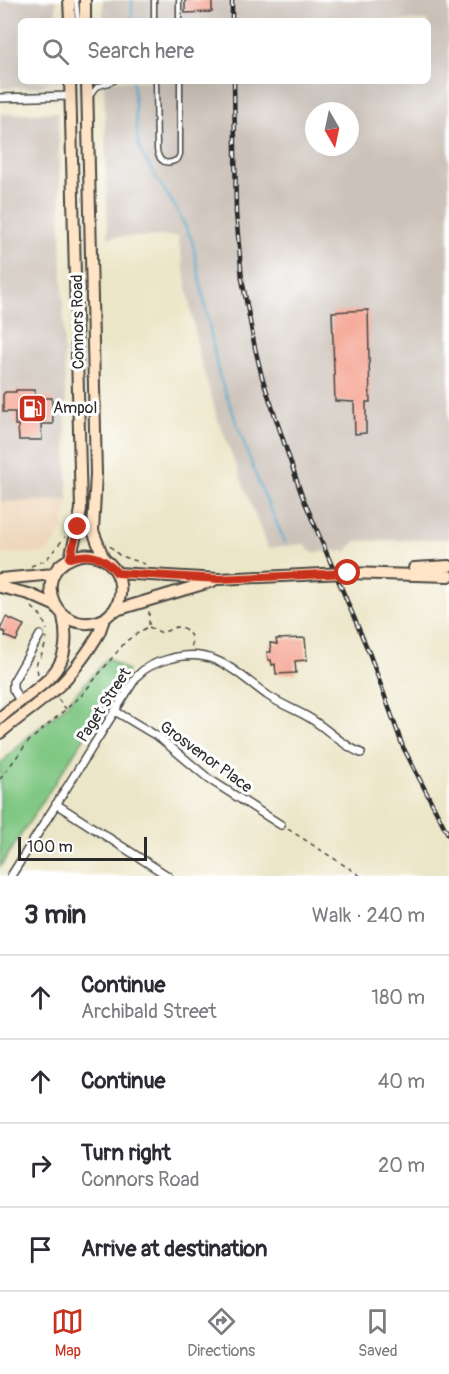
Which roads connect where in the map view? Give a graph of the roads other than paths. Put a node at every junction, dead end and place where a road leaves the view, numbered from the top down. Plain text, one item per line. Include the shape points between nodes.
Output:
1 (69, 0) edge
2 (76, 0) edge
3 (85, 0) edge
4 (154, 0) edge
5 (179, 0) edge
6 (70, 18) edge
7 (78, 18) edge
8 (86, 18) edge
9 (154, 18) edge
10 (179, 18) edge
11 (70, 84) edge
12 (87, 84) edge
13 (106, 84) edge
14 (156, 84) edge
15 (180, 84) edge
16 (70, 96) junction
17 (0, 98) edge
18 (87, 101) junction
19 (70, 558) junction
20 (104, 559) junction
21 (449, 566) edge
22 (117, 573) junction
23 (378, 573) junction
24 (54, 574) junction
25 (449, 576) edge
26 (0, 579) edge
27 (219, 579) junction
28 (0, 587) edge
29 (54, 605) junction
30 (113, 611) junction
31 (63, 616) junction
32 (104, 619) junction
33 (40, 635) dead end
34 (20, 700) junction
35 (115, 711) junction
36 (0, 718) edge
37 (0, 733) edge
38 (361, 753) dead end
39 (56, 804) junction
40 (281, 825) road end
41 (11, 876) edge
42 (168, 876) edge

1 - 6 street
2 - 7 lane
3 - 8 street
4 - 9 lane
5 - 10 lane
11 - 16 street, Connors Road
12 - 18 street, Connors Road
13 - 18 lane via 97,87
14 - 15 lane via 157,150 158,157 166,163 178,159 180,154
16 - 17 street
16 - 19 street, Connors Road via 81,509
18 - 20 street, Connors Road via 96,474 92,525
19 - 20 street via 93,555
19 - 24 street
20 - 22 street
21 - 23 street
22 - 27 street
22 - 30 street via 121,592
23 - 25 street
23 - 27 street, bridge
24 - 26 street
24 - 29 street
27 - 30 street
28 - 29 street
29 - 31 street
30 - 32 street
31 - 32 street via 86,624
31 - 34 street via 67,644 59,666
32 - 37 street via 99,633 63,683
33 - 34 street via 13,682
34 - 36 street
35 - 38 street, Paget Street via 142,671 161,661 192,654 217,660
35 - 39 street, Paget Street
35 - 40 street, Grosvenor Place via 160,738 209,779
39 - 41 street, Paget Street
39 - 42 street

